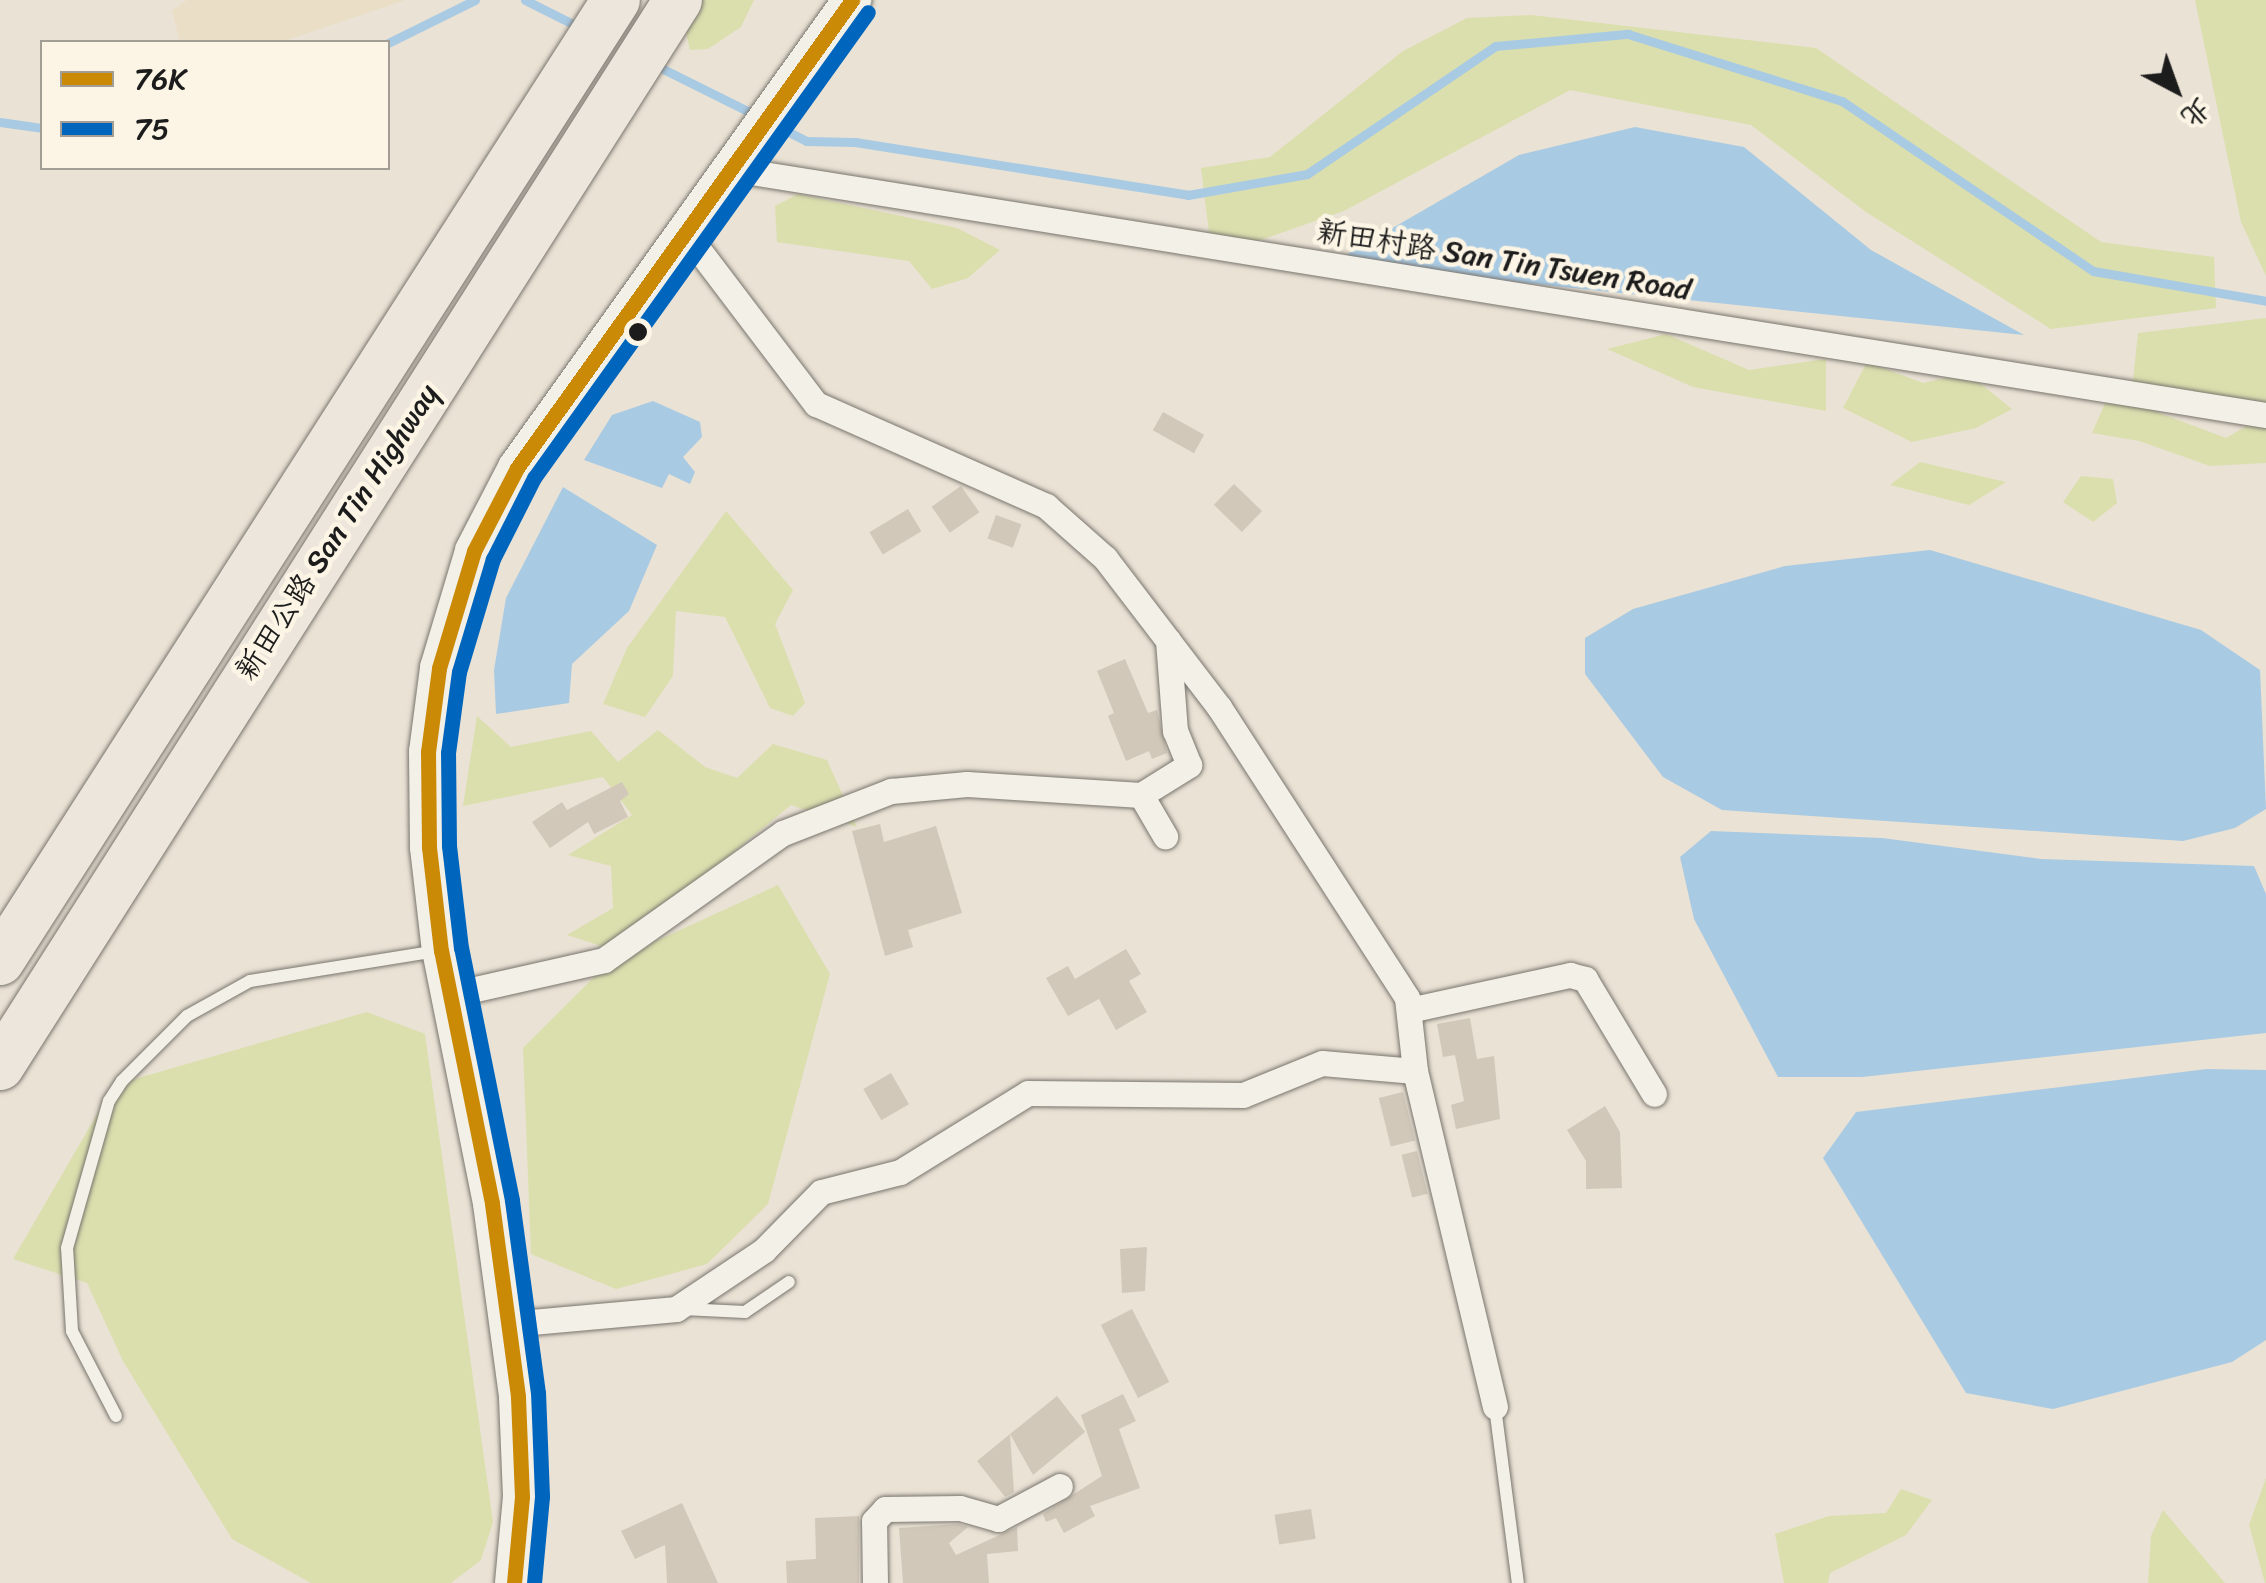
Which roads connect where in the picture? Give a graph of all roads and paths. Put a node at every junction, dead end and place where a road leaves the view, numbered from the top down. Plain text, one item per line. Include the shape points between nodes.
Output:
1 (852, 0) edge
2 (613, 4) edge
3 (666, 18) edge
4 (738, 162) junction
5 (686, 233) junction
6 (2266, 415) edge
7 (1168, 640) junction
8 (1141, 795) junction
9 (1165, 836) dead end
10 (441, 951) junction
11 (0, 961) edge
12 (449, 994) junction
13 (1409, 1010) junction
14 (0, 1066) edge
15 (1415, 1071) junction
16 (1654, 1094) dead end
17 (789, 1282) dead end
18 (676, 1309) junction
19 (509, 1324) junction
20 (1495, 1407) joint
21 (116, 1416) dead end
22 (1060, 1486) dead end
23 (514, 1583) edge
24 (874, 1583) edge
25 (1518, 1583) edge

1 - 4 main road
2 - 11 highway, 新田公路 San Tin Highway
3 - 14 highway, 新田公路 San Tin Highway
4 - 5 main road
4 - 6 street, 新田村路 San Tin Tsuen Road
5 - 7 street via 816,404 1046,506 1105,558
5 - 10 main road via 516,468 464,579 439,668 428,752 429,847
7 - 8 street via 1175,731 1190,765
7 - 13 street via 1344,894
8 - 9 street
8 - 12 street via 944,785 863,798 803,822 719,872 604,960
10 - 12 main road
10 - 21 lane via 250,980 187,1016 122,1082 109,1101 67,1248 72,1331
12 - 19 main road via 483,1152
13 - 15 street
13 - 16 street via 1570,975 1585,979
15 - 18 street via 1322,1062 1243,1095 1028,1093 900,1172 821,1192 764,1250
15 - 20 street
17 - 18 lane via 744,1312
18 - 19 street
19 - 23 main road via 522,1464
20 - 25 lane
22 - 24 street via 998,1519 960,1508 884,1509 874,1521

